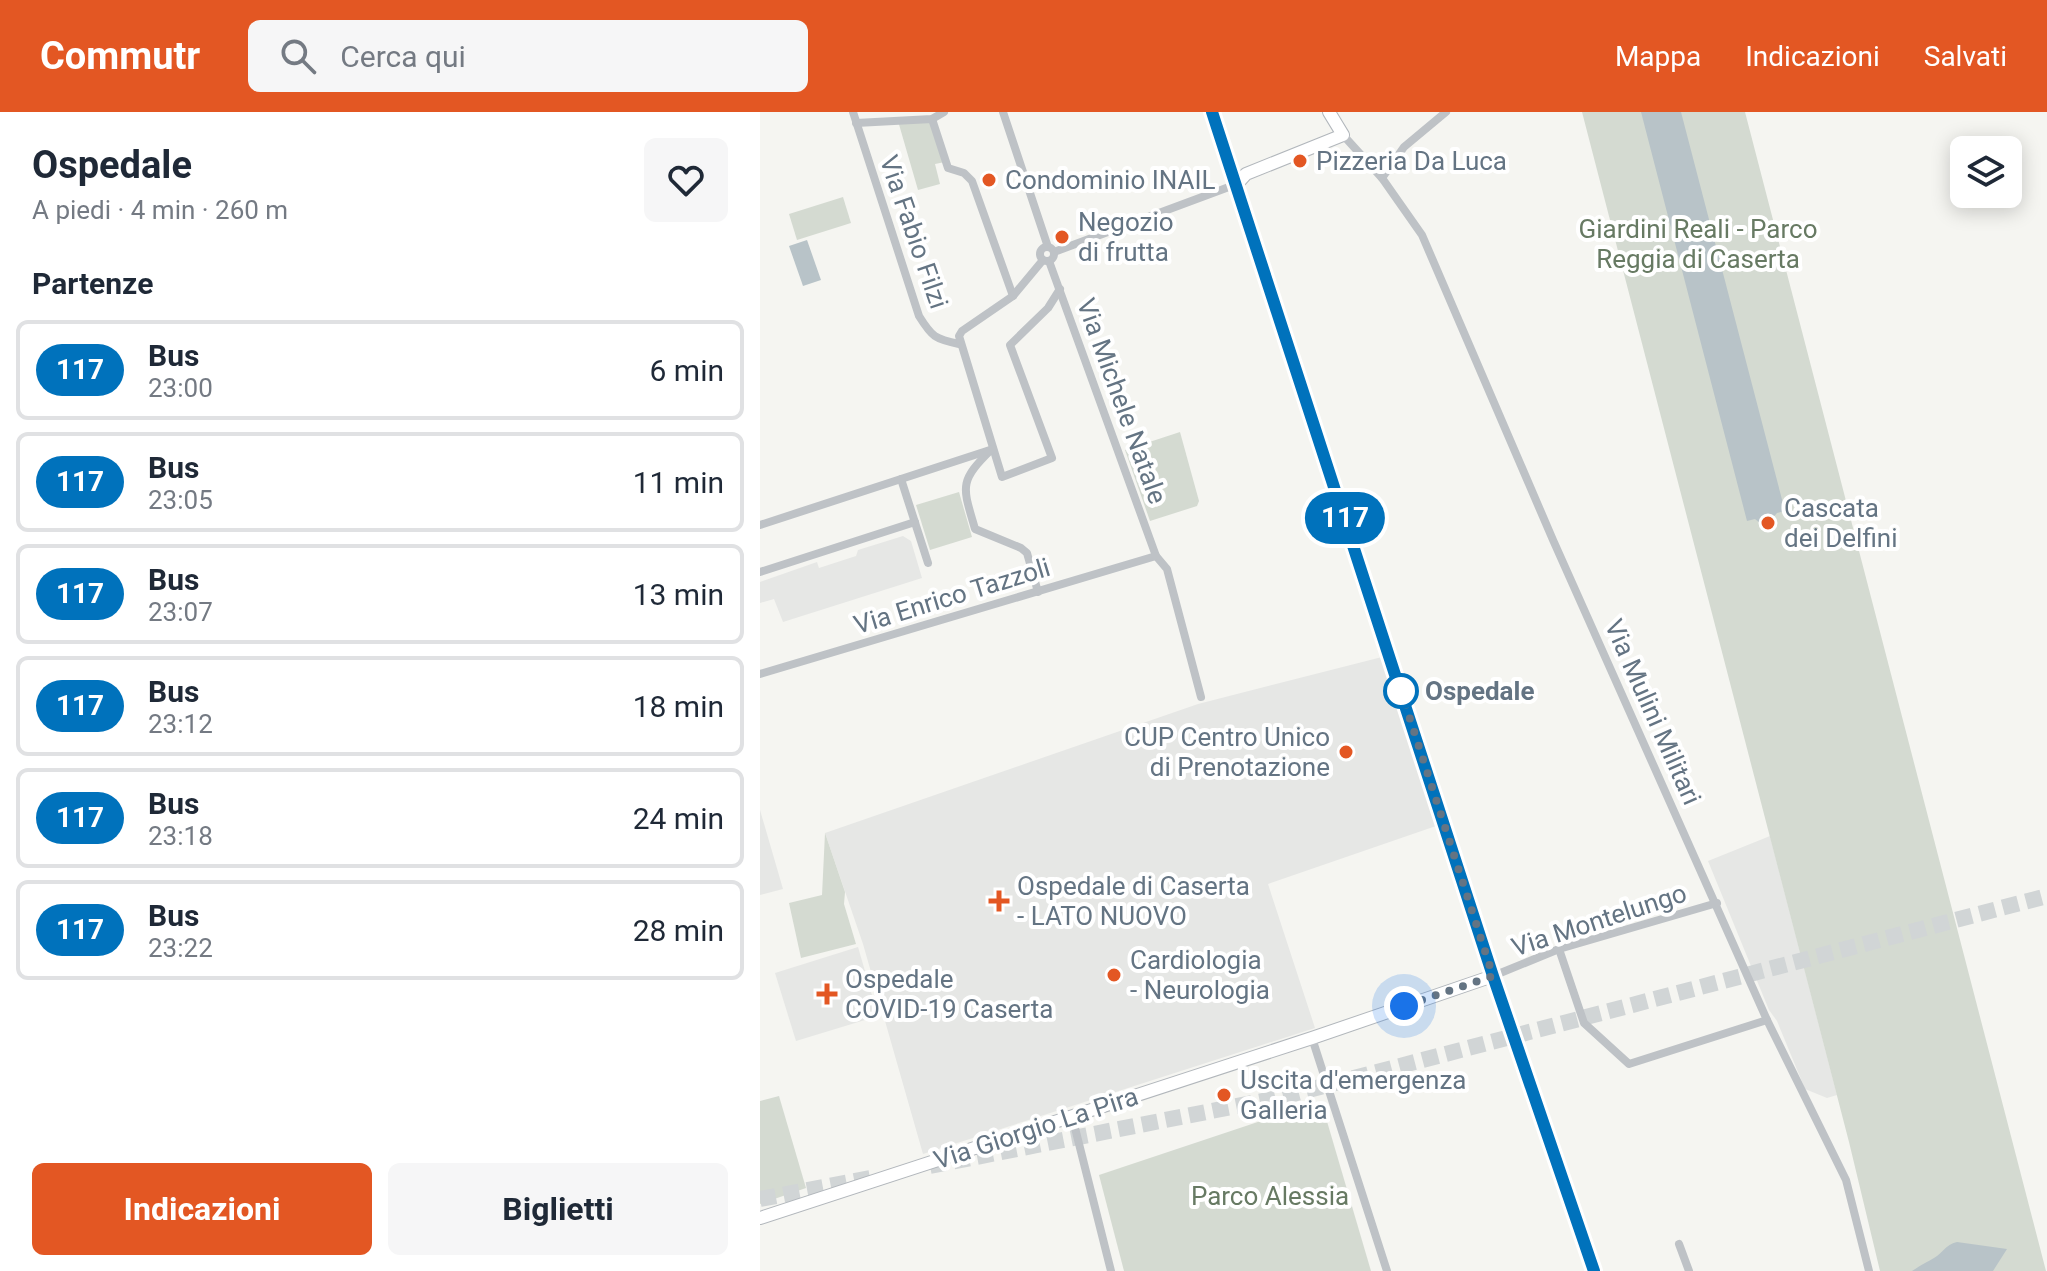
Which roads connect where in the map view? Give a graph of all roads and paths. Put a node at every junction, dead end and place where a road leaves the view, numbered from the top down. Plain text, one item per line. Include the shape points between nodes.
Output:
1 (853, 112) edge
2 (944, 112) edge
3 (1003, 112) edge
4 (1212, 112) edge
5 (1329, 112) edge
6 (1446, 112) edge
7 (932, 119) junction
8 (856, 123) junction
9 (1343, 135) junction
10 (1382, 178) junction
11 (1237, 184) junction
12 (1049, 255) junction
13 (1060, 289) junction
14 (1013, 296) junction
15 (959, 344) junction
16 (993, 449) junction
17 (901, 479) junction
18 (915, 522) junction
19 (760, 525) edge
20 (1156, 556) junction
21 (928, 563) dead end
22 (760, 572) edge
23 (1038, 592) junction
24 (760, 674) edge
25 (1201, 697) dead end
26 (1717, 903) junction
27 (1559, 949) junction
28 (1493, 976) junction
29 (1767, 1020) junction
30 (1312, 1038) junction
31 (1072, 1116) junction
32 (760, 1218) edge
33 (1679, 1244) dead end
34 (1111, 1271) edge
35 (1387, 1271) edge
36 (1594, 1271) edge
37 (1689, 1271) edge
38 (1869, 1271) edge

1 - 8 street, Via Fabio Filzi
2 - 7 street
3 - 12 street, Via Michele Natale
4 - 11 street
5 - 9 street
6 - 10 street via 1404,147
7 - 8 street
7 - 14 street via 948,168 972,181
8 - 15 street, Via Fabio Filzi via 919,316 931,335
9 - 10 street, Via Mulini Militari
9 - 11 street via 1246,174
10 - 26 street, Via Mulini Militari via 1422,235
11 - 12 street
11 - 28 street
12 - 13 street, Via Michele Natale
12 - 14 street
13 - 16 street via 1010,345 1052,458 1002,477
13 - 20 street, Via Michele Natale
14 - 15 street via 962,331
15 - 16 street
16 - 17 street
16 - 23 street via 971,470 964,490 975,529 1027,553
17 - 18 street
17 - 19 street
18 - 21 street
18 - 22 street
20 - 23 street, Via Enrico Tazzoli
20 - 25 street, Via Michele Natale via 1167,569
23 - 24 street, Via Enrico Tazzoli
26 - 27 street, Via Montelungo
26 - 29 street, Via Mulini Militari
27 - 28 street, Via Montelungo
27 - 29 street via 1584,1023 1629,1064
28 - 30 street, Via Giorgio La Pira
28 - 36 street
29 - 38 street, Via Mulini Militari via 1846,1180
30 - 31 street, Via Giorgio La Pira
30 - 35 street
31 - 32 street, Via Giorgio La Pira
31 - 34 street
33 - 37 street

